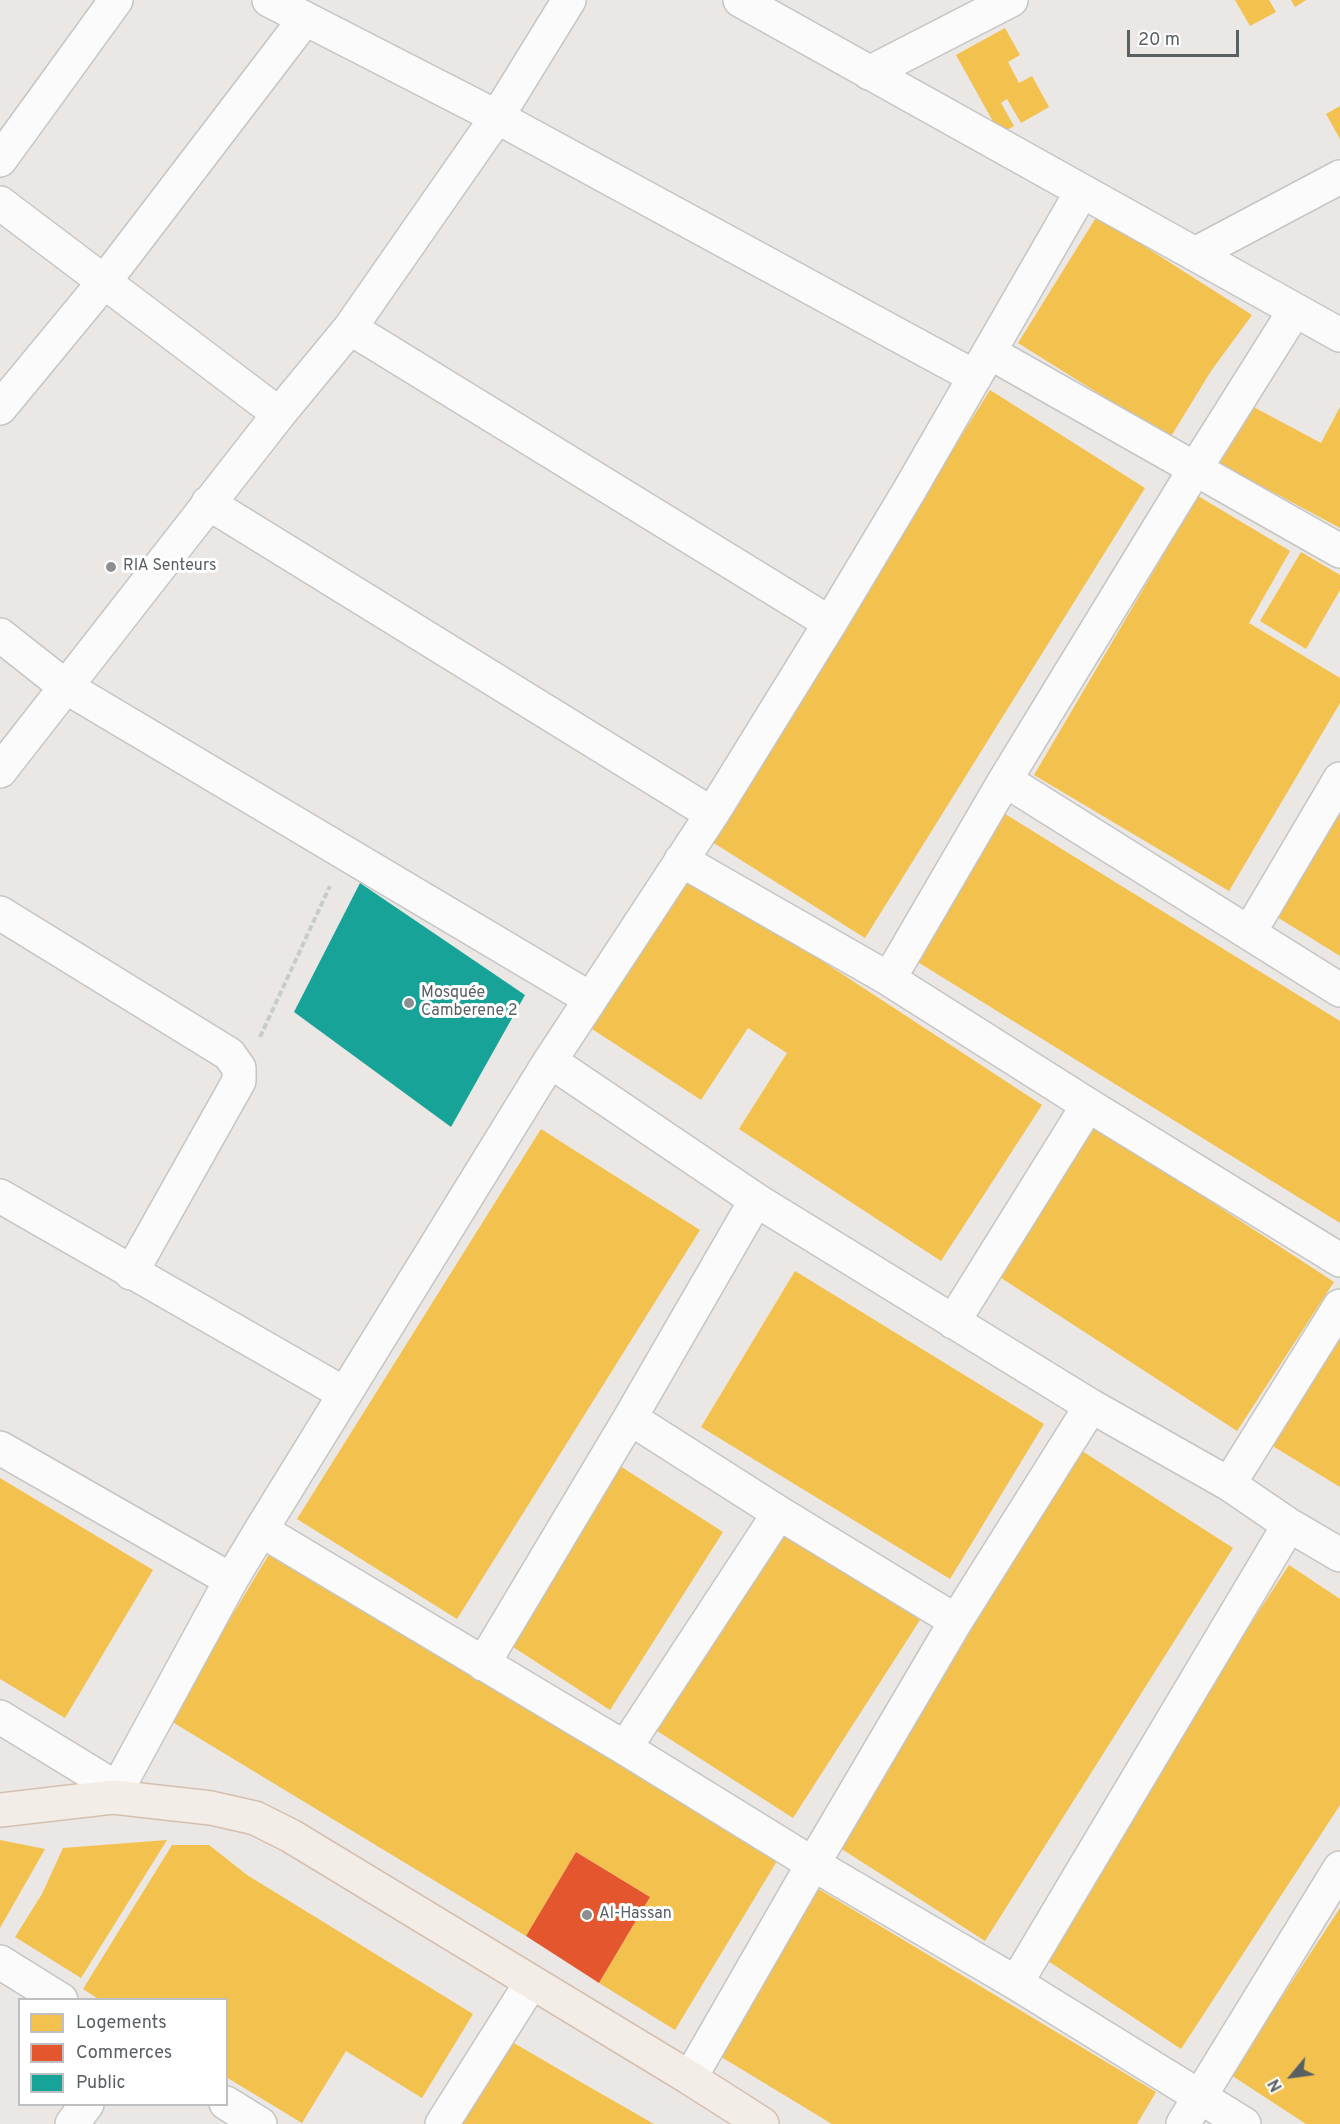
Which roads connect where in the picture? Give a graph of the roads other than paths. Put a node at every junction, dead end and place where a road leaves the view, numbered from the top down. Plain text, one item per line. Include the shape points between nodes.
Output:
1 (116, 0) edge
2 (269, 0) edge
3 (568, 0) edge
4 (740, 0) edge
5 (1011, 0) edge
6 (305, 19) junction
7 (869, 73) junction
8 (497, 117) junction
9 (0, 159) edge
10 (1340, 177) edge
11 (1082, 191) junction
12 (0, 203) edge
13 (1195, 254) junction
14 (104, 282) junction
15 (1295, 310) junction
16 (350, 328) junction
17 (1340, 335) edge
18 (982, 364) junction
19 (0, 408) edge
20 (279, 414) junction
21 (1195, 469) junction
22 (208, 503) junction
23 (1340, 551) edge
24 (830, 623) junction
25 (0, 635) edge
26 (66, 687) junction
27 (0, 771) edge
28 (1340, 779) edge
29 (1005, 780) junction
30 (712, 814) junction
31 (681, 860) junction
32 (0, 913) edge
33 (1249, 933) junction
34 (889, 979) junction
35 (1340, 990) edge
36 (589, 998) junction
37 (550, 1061) junction
38 (1088, 1105) junction
39 (0, 1196) edge
40 (756, 1200) junction
41 (1340, 1260) edge
42 (131, 1273) junction
43 (1340, 1306) edge
44 (953, 1322) junction
45 (345, 1394) junction
46 (1091, 1406) junction
47 (630, 1418) junction
48 (0, 1448) edge
49 (1229, 1484) junction
50 (779, 1513) junction
51 (1289, 1525) junction
52 (261, 1530) junction
53 (1340, 1555) edge
54 (231, 1581) junction
55 (956, 1621) junction
56 (483, 1664) junction
57 (0, 1717) edge
58 (625, 1748) junction
59 (116, 1793) junction
60 (0, 1810) edge
61 (813, 1864) junction
62 (1340, 1868) edge
63 (0, 1962) edge
64 (531, 1983) junction
65 (1016, 1983) junction
66 (58, 1998) edge
67 (690, 2078) junction
68 (228, 2104) edge
69 (86, 2106) edge
70 (1191, 2111) edge
71 (72, 2124) edge
72 (260, 2124) edge
73 (442, 2124) edge
74 (762, 2124) edge
75 (1244, 2124) edge

1 - 9 street
2 - 6 street
3 - 8 street
4 - 7 street
5 - 7 street
6 - 8 street
6 - 14 street
7 - 11 street
8 - 16 street
8 - 18 street
10 - 13 street
11 - 13 street
11 - 18 street
12 - 14 street
13 - 15 street
14 - 19 street
14 - 20 street
15 - 17 street
15 - 21 street
16 - 20 street
16 - 24 street
18 - 21 street
18 - 24 street
20 - 22 street
21 - 23 street
21 - 29 street
22 - 26 street
22 - 30 street
24 - 30 street
25 - 26 street
26 - 27 street
26 - 36 street
28 - 33 street
29 - 33 street
29 - 34 street
30 - 31 street
31 - 34 street
31 - 36 street
32 - 42 street via 229,1054 239,1068 239,1081
33 - 35 street
34 - 38 street
36 - 37 street
37 - 40 street
37 - 45 street
38 - 41 street
38 - 44 street
39 - 42 street
40 - 44 street
40 - 47 street
42 - 45 street
43 - 49 street
44 - 46 street
45 - 52 street
46 - 49 street
46 - 55 street
47 - 50 street
47 - 56 street
48 - 54 street
49 - 51 street
50 - 55 street
50 - 58 street
51 - 53 street
51 - 65 street
52 - 54 street
52 - 56 street
54 - 59 street
55 - 61 street
56 - 58 street
57 - 59 street
58 - 61 street
59 - 60 main road
59 - 64 main road via 255,1818 291,1836
61 - 65 street
61 - 67 street
62 - 70 street
63 - 66 street
64 - 67 main road
64 - 73 street
65 - 70 street
67 - 74 main road
68 - 72 street
69 - 71 street
70 - 75 street

